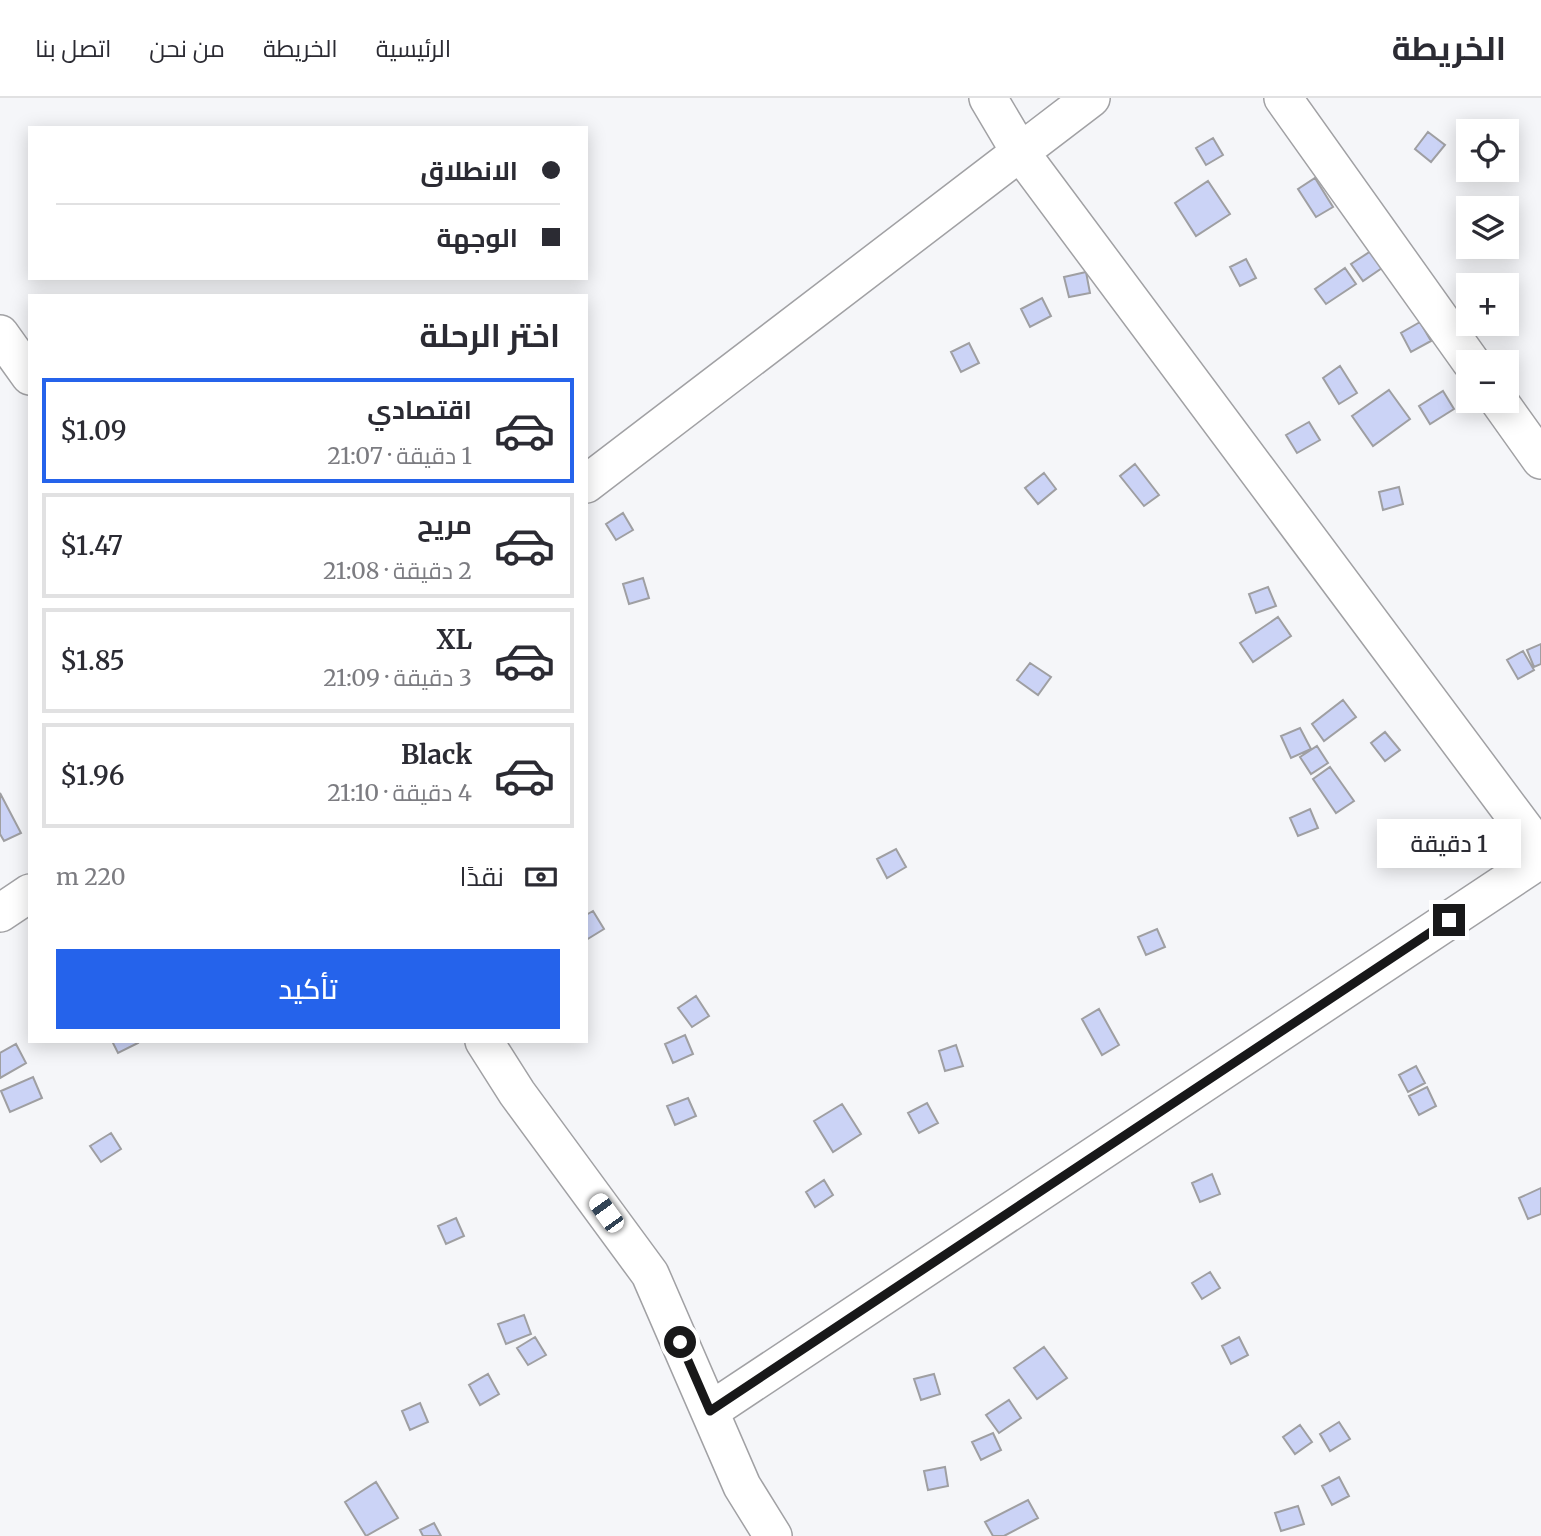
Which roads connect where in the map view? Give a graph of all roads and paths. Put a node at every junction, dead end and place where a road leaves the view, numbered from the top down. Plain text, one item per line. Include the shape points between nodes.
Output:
1 (988, 98) edge
2 (1091, 98) edge
3 (1283, 98) edge
4 (1020, 152) junction
5 (0, 334) edge
6 (1462, 350) edge
7 (28, 373) edge
8 (1508, 413) edge
9 (1541, 460) edge
10 (588, 482) edge
11 (1541, 851) edge
12 (1541, 859) edge
13 (28, 894) edge
14 (0, 914) edge
15 (485, 1043) edge
16 (710, 1411) junction
17 (773, 1536) edge

1 - 4 street
2 - 4 street
3 - 6 street
4 - 10 street
4 - 11 street
5 - 7 street
8 - 9 street
12 - 16 street
13 - 14 street
15 - 16 street via 650,1273
16 - 17 street via 742,1486

